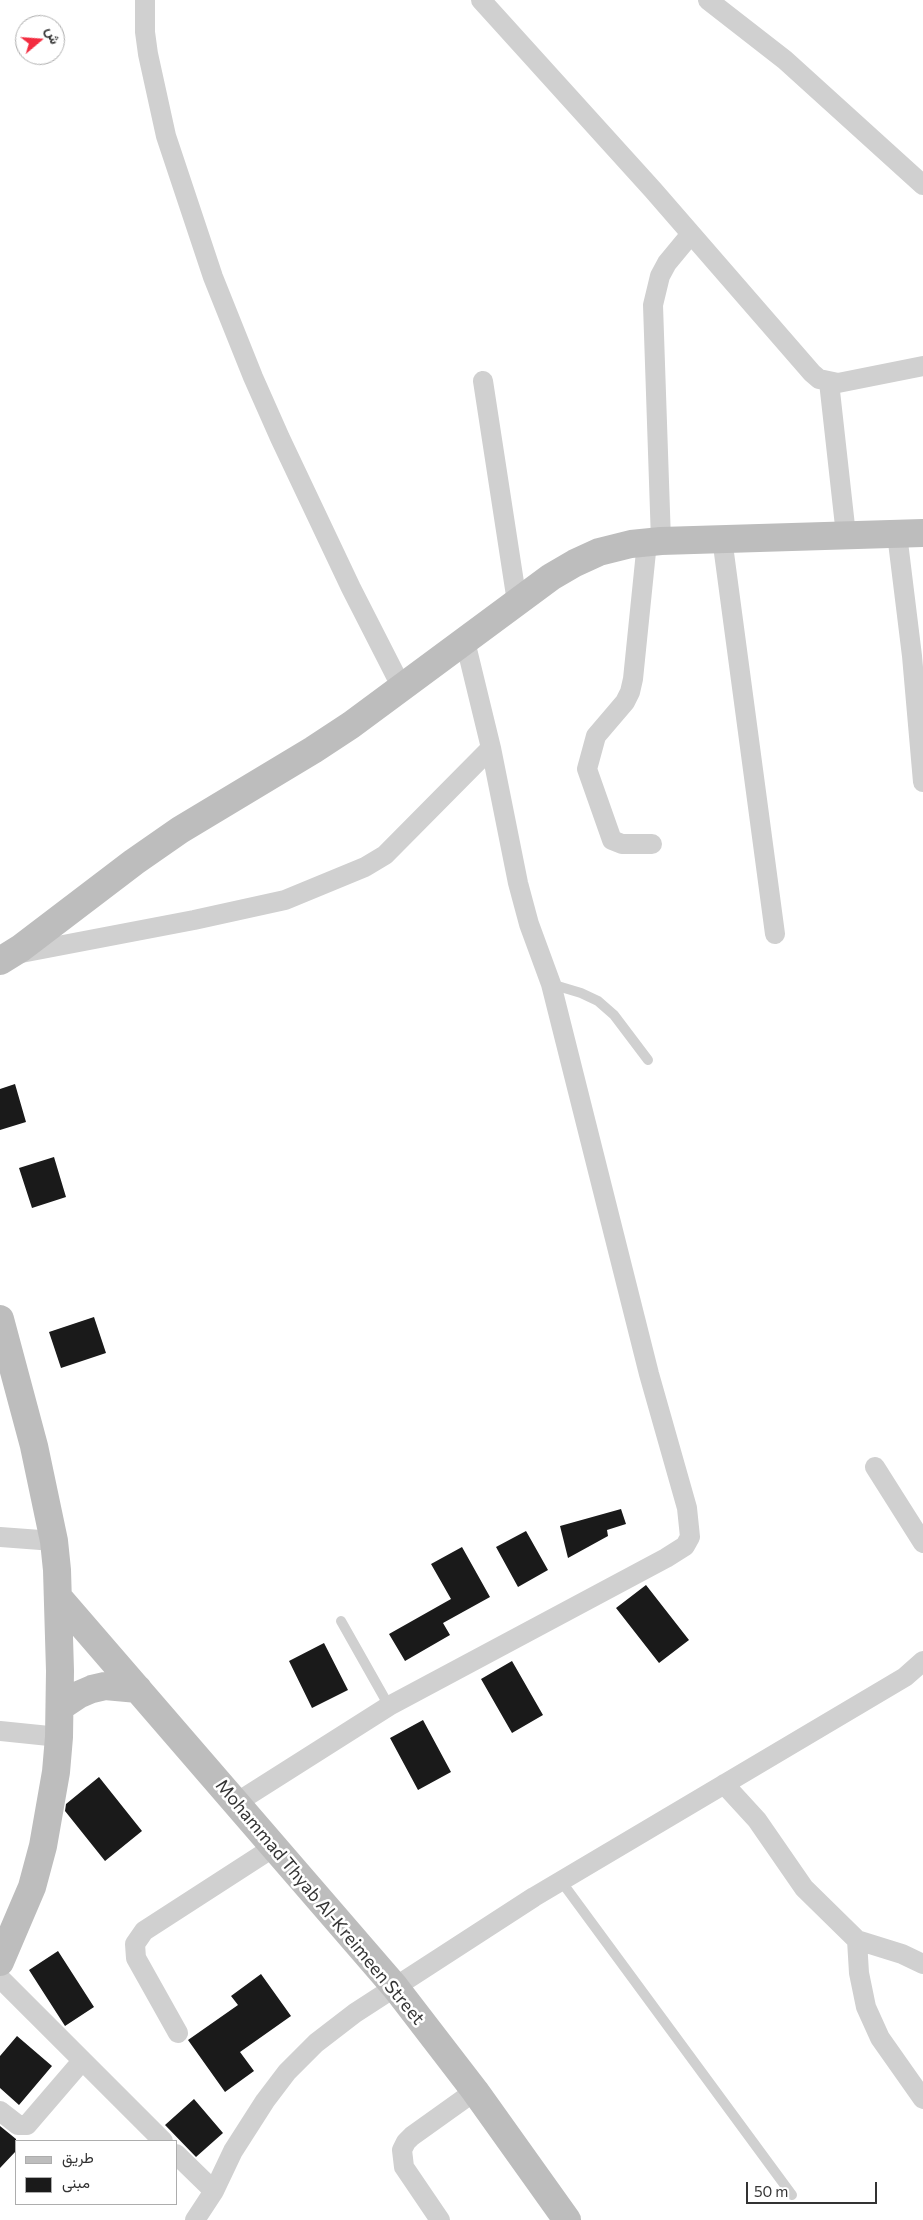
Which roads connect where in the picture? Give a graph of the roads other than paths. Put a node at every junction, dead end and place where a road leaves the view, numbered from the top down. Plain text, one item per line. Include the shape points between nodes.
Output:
1 (146, 0) edge
2 (481, 0) edge
3 (708, 0) edge
4 (923, 184) edge
5 (691, 234) junction
6 (923, 366) edge
7 (483, 381) dead end
8 (829, 382) junction
9 (910, 533) edge
10 (846, 535) junction
11 (722, 538) junction
12 (654, 541) junction
13 (517, 602) junction
14 (465, 641) junction
15 (402, 688) junction
16 (491, 748) junction
17 (923, 782) edge
18 (652, 844) dead end
19 (775, 934) dead end
20 (5, 958) edge
21 (551, 984) junction
22 (648, 1060) dead end
23 (0, 1319) edge
24 (874, 1468) dead end
25 (0, 1537) edge
26 (54, 1541) junction
27 (923, 1543) edge
28 (58, 1597) junction
29 (340, 1620) dead end
30 (923, 1661) edge
31 (138, 1689) junction
32 (389, 1706) junction
33 (60, 1707) junction
34 (0, 1731) edge
35 (59, 1737) junction
36 (724, 1784) junction
37 (236, 1803) junction
38 (274, 1847) junction
39 (561, 1881) junction
40 (857, 1940) junction
41 (0, 1962) edge
42 (923, 1964) edge
43 (0, 1978) edge
44 (395, 1987) junction
45 (178, 2034) dead end
46 (82, 2062) junction
47 (475, 2091) junction
48 (923, 2099) edge
49 (0, 2111) edge
50 (162, 2140) edge
51 (178, 2156) edge
52 (214, 2191) junction
53 (792, 2195) dead end
54 (195, 2220) edge
55 (440, 2220) edge
56 (567, 2220) edge

1 - 15 street via 148,54 164,127 213,276 280,438
2 - 5 street
3 - 4 street via 786,60
5 - 8 street via 812,373
5 - 12 street via 667,263 653,305
6 - 8 street
7 - 13 street
8 - 10 street
9 - 10 street
9 - 17 street via 912,656
10 - 11 street
11 - 12 street
11 - 19 street
12 - 13 street via 599,552 575,562
12 - 18 street via 630,692 596,736 587,769 612,840 622,844
13 - 14 street
14 - 15 street
14 - 16 street
15 - 20 street via 313,750 180,830
16 - 20 street via 385,855 366,867 285,900
16 - 21 street via 518,883
21 - 22 lane via 598,1001 614,1015
21 - 32 street via 649,1374 687,1508 690,1537 685,1546 666,1558
23 - 26 street via 34,1446
24 - 27 street
25 - 26 street
26 - 28 street
28 - 31 street, Mohammad Thyab Al-Kreimeen Street
28 - 33 street
29 - 32 lane
30 - 36 street via 905,1677
31 - 33 street via 99,1687
31 - 37 street, Mohammad Thyab Al-Kreimeen Street
32 - 37 street
33 - 35 street
34 - 35 street
35 - 41 street via 50,1809 32,1888
36 - 39 street
36 - 40 street via 757,1820 804,1888
37 - 38 street, Mohammad Thyab Al-Kreimeen Street
38 - 44 street, Mohammad Thyab Al-Kreimeen Street
38 - 45 street via 144,1931 135,1944 136,1958
39 - 44 street
39 - 53 lane
40 - 42 street
40 - 48 street via 866,2007 880,2038
43 - 46 street
44 - 47 street, Mohammad Thyab Al-Kreimeen Street
44 - 52 street via 316,2043 287,2072 233,2151
46 - 49 street via 27,2125 18,2125
46 - 50 street
47 - 55 street via 412,2136 402,2150 404,2167
47 - 56 street, Mohammad Thyab Al-Kreimeen Street
51 - 52 street
52 - 54 street

